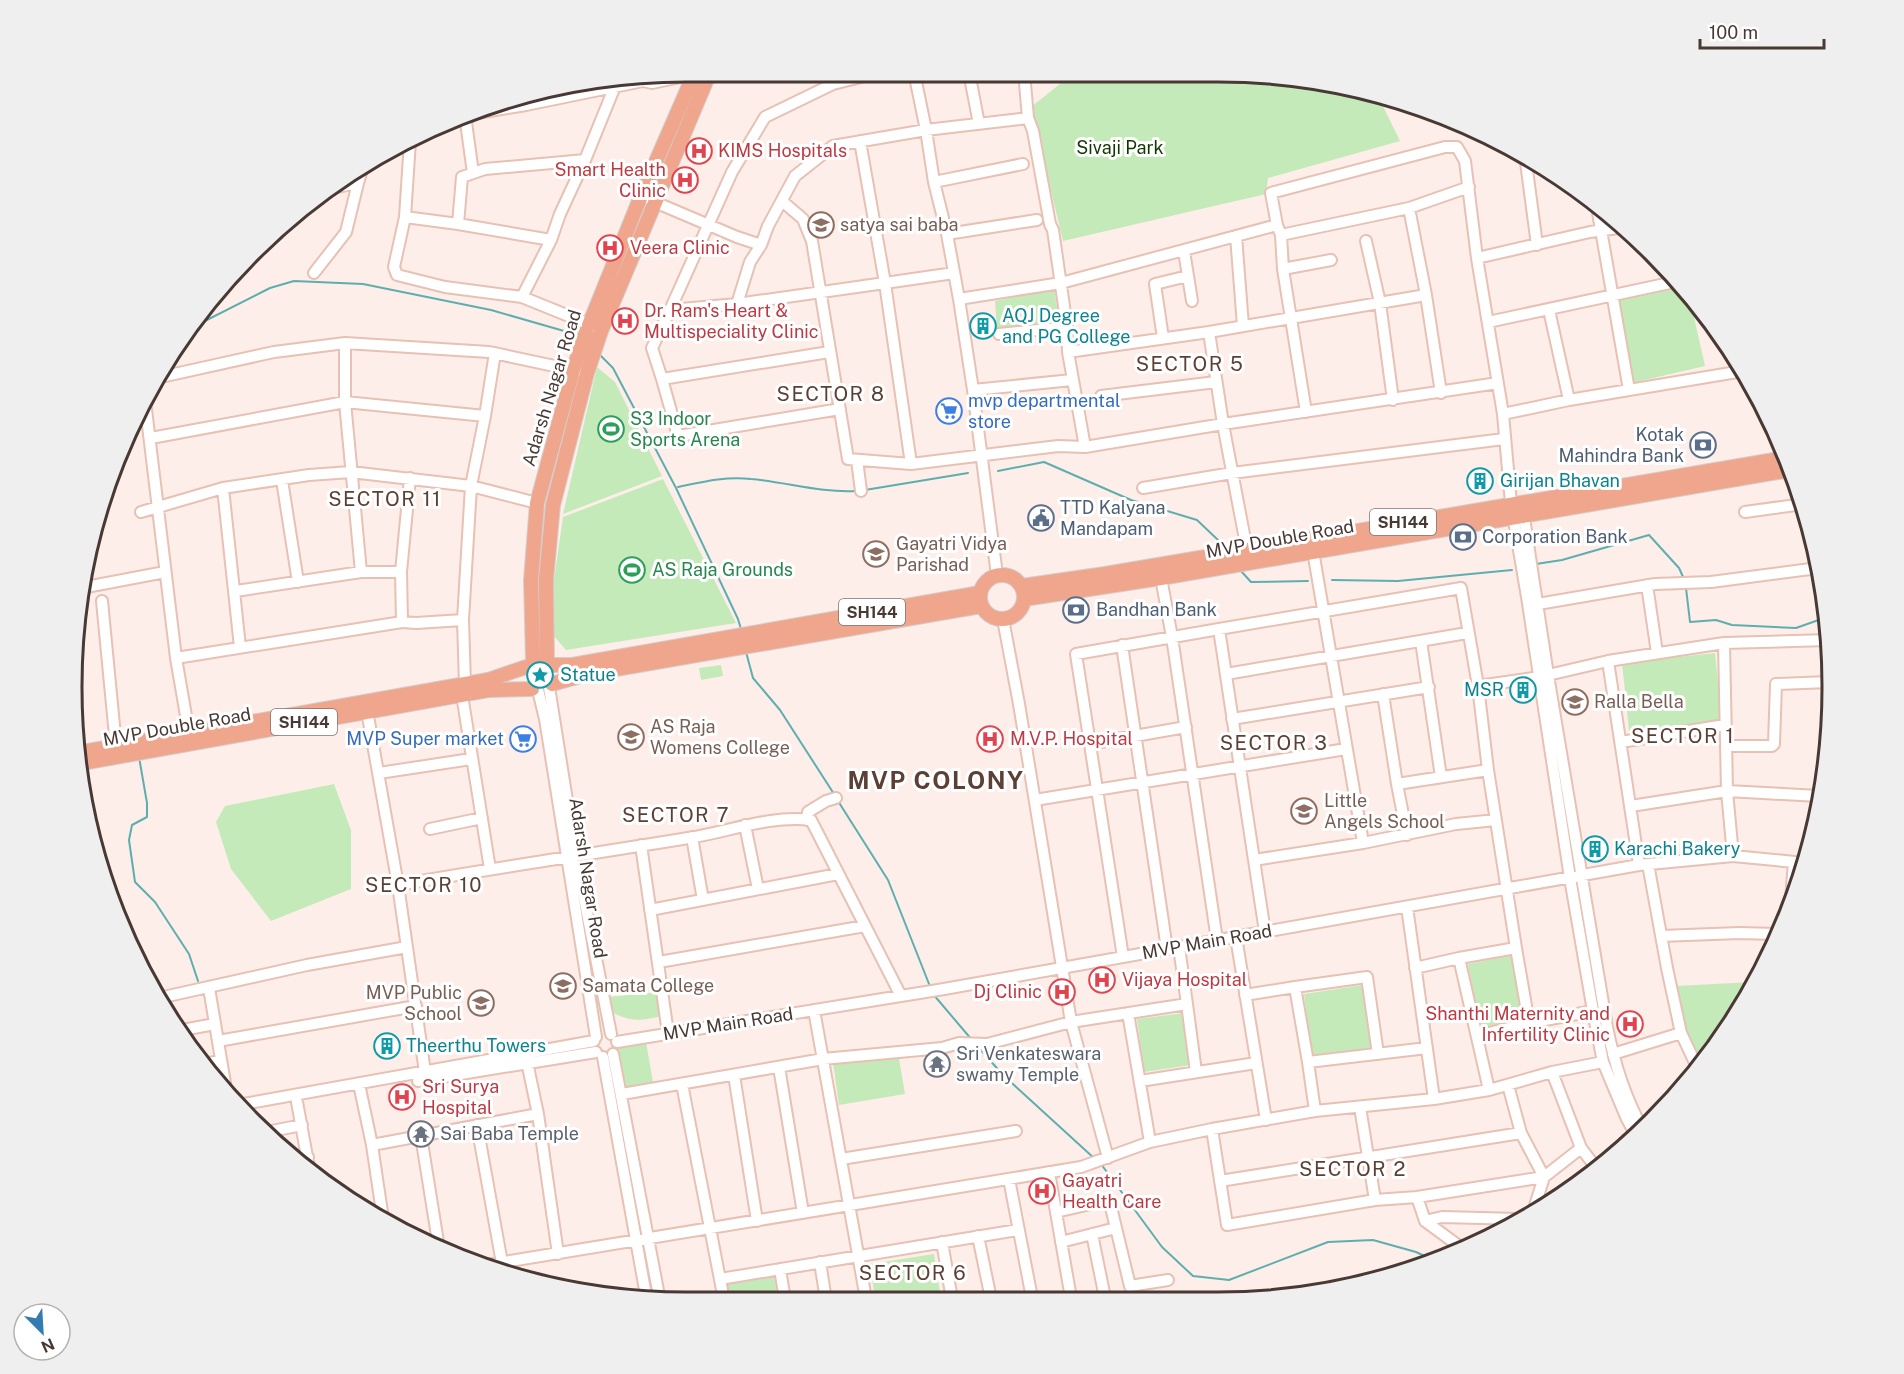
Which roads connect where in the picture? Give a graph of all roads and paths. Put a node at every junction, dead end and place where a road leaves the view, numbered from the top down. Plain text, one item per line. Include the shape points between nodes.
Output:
1 (694, 82) edge
2 (706, 82) edge
3 (841, 82) edge
4 (916, 82) edge
5 (971, 82) edge
6 (1025, 82) edge
7 (614, 87) edge
8 (1028, 118) junction
9 (979, 124) junction
10 (464, 126) edge
11 (926, 130) junction
12 (860, 141) junction
13 (409, 150) edge
14 (585, 160) junction
15 (1023, 164) dead end
16 (1527, 168) edge
17 (473, 173) junction
18 (359, 179) edge
19 (934, 182) junction
20 (358, 183) junction
21 (350, 184) edge
22 (1469, 187) junction
23 (641, 196) junction
24 (782, 201) junction
25 (656, 203) junction
26 (1409, 208) junction
27 (405, 217) junction
28 (1600, 219) edge
29 (1037, 220) dead end
30 (458, 224) junction
31 (708, 225) junction
32 (1612, 229) edge
33 (1279, 230) junction
34 (1602, 231) junction
35 (947, 234) junction
36 (1236, 236) junction
37 (551, 240) junction
38 (1366, 241) dead end
39 (761, 245) junction
40 (1537, 245) junction
41 (1184, 251) junction
42 (1477, 258) junction
43 (1331, 260) dead end
44 (1283, 269) junction
45 (314, 273) dead end
46 (954, 273) junction
47 (1188, 276) junction
48 (885, 283) junction
49 (1060, 283) junction
50 (1667, 284) edge
51 (821, 291) junction
52 (1426, 295) junction
53 (1614, 296) junction
54 (522, 297) junction
55 (959, 299) junction
56 (1192, 301) dead end
57 (1380, 303) junction
58 (737, 304) junction
59 (670, 310) junction
60 (1548, 310) junction
61 (1291, 318) junction
62 (1488, 322) junction
63 (1244, 326) junction
64 (1067, 327) junction
65 (594, 329) junction
66 (1209, 332) junction
67 (999, 334) dead end
68 (1163, 338) junction
69 (345, 343) junction
70 (829, 352) junction
71 (1068, 352) junction
72 (495, 353) junction
73 (585, 355) junction
74 (573, 370) junction
75 (1733, 373) edge
76 (587, 374) junction
77 (169, 375) edge
78 (663, 379) junction
79 (1072, 380) junction
80 (1216, 382) junction
81 (1498, 383) junction
82 (973, 390) junction
83 (1629, 390) junction
84 (1442, 393) junction
85 (1101, 396) dead end
86 (1393, 400) junction
87 (1569, 400) junction
88 (345, 402) junction
89 (840, 409) junction
90 (1306, 412) junction
91 (1503, 414) junction
92 (147, 415) edge
93 (485, 416) junction
94 (1223, 424) junction
95 (151, 438) junction
96 (1504, 439) junction
97 (1085, 447) junction
98 (981, 455) junction
99 (857, 460) junction
100 (1777, 460) edge
101 (911, 464) junction
102 (1781, 471) edge
103 (351, 472) junction
104 (1232, 473) junction
105 (410, 478) junction
106 (282, 480) junction
107 (1686, 481) junction
108 (471, 486) junction
109 (223, 488) junction
110 (1143, 488) dead end
111 (861, 491) dead end
112 (1600, 496) junction
113 (1516, 502) junction
114 (537, 503) junction
115 (1793, 505) edge
116 (159, 508) junction
117 (141, 512) dead end
118 (1744, 512) dead end
119 (1519, 517) junction
120 (1313, 551) junction
121 (1248, 556) junction
122 (1810, 569) edge
123 (1161, 571) junction
124 (165, 572) junction
125 (361, 572) junction
126 (401, 572) junction
127 (996, 575) junction
128 (298, 582) junction
129 (1647, 585) junction
130 (91, 586) edge
131 (236, 591) junction
132 (1023, 593) junction
133 (981, 599) junction
134 (102, 602) dead end
135 (1538, 604) junction
136 (1323, 612) junction
137 (1002, 619) junction
138 (463, 620) junction
139 (402, 622) junction
140 (1219, 629) junction
141 (1467, 633) junction
142 (1172, 637) junction
143 (1819, 640) edge
144 (1421, 641) junction
145 (1724, 643) junction
146 (1122, 645) junction
147 (240, 647) junction
148 (681, 652) junction
149 (1657, 653) junction
150 (1331, 655) junction
151 (176, 658) junction
152 (1608, 661) junction
153 (539, 663) junction
154 (1226, 674) junction
155 (1544, 676) junction
156 (1822, 682) edge
157 (1478, 686) junction
158 (540, 687) junction
159 (1429, 687) junction
160 (464, 689) junction
161 (1383, 694) junction
162 (1338, 702) junction
163 (366, 706) junction
164 (1232, 719) junction
165 (1725, 725) junction
166 (1186, 727) junction
167 (1135, 736) junction
168 (190, 737) junction
169 (1621, 742) junction
170 (1089, 744) junction
171 (116, 746) junction
172 (1726, 746) junction
173 (1346, 749) junction
174 (86, 751) edge
175 (471, 759) junction
176 (88, 761) edge
177 (1239, 766) junction
178 (1488, 770) junction
179 (379, 773) junction
180 (1192, 774) junction
181 (1441, 777) junction
182 (1142, 782) junction
183 (1397, 784) junction
184 (1096, 789) junction
185 (1727, 791) junction
186 (1811, 796) edge
187 (836, 798) dead end
188 (1035, 800) junction
189 (1631, 806) junction
190 (482, 818) junction
191 (1496, 819) junction
192 (807, 820) junction
193 (745, 825) junction
194 (430, 829) dead end
195 (1407, 835) junction
196 (692, 837) junction
197 (1363, 843) junction
198 (641, 845) junction
199 (1733, 856) junction
200 (571, 857) junction
201 (1254, 860) junction
202 (1795, 863) edge
203 (1644, 865) junction
204 (490, 869) junction
205 (838, 874) junction
206 (1583, 876) junction
207 (1570, 878) junction
208 (398, 885) junction
209 (758, 889) junction
210 (1508, 889) junction
211 (703, 900) junction
212 (1407, 907) junction
213 (650, 910) junction
214 (865, 926) junction
215 (1265, 932) junction
216 (1768, 934) edge
217 (1661, 936) junction
218 (1236, 937) junction
219 (1217, 940) junction
220 (407, 947) junction
221 (1179, 947) junction
222 (1516, 948) junction
223 (1167, 949) junction
224 (1123, 957) junction
225 (1459, 958) junction
226 (659, 962) junction
227 (1061, 968) junction
228 (1415, 968) junction
229 (1295, 987) junction
230 (209, 988) junction
231 (1245, 995) junction
232 (168, 996) edge
233 (901, 996) junction
234 (1187, 1004) junction
235 (416, 1006) junction
236 (814, 1010) junction
237 (1593, 1011) junction
238 (1128, 1012) junction
239 (1071, 1022) junction
240 (1530, 1023) junction
241 (215, 1024) junction
242 (188, 1029) edge
243 (1682, 1033) junction
244 (668, 1034) junction
245 (1477, 1036) junction
246 (614, 1038) junction
247 (595, 1039) junction
248 (218, 1041) junction
249 (1426, 1048) junction
250 (604, 1054) junction
251 (1378, 1054) junction
252 (1613, 1054) junction
253 (823, 1059) junction
254 (1694, 1059) edge
255 (221, 1060) junction
256 (213, 1062) edge
257 (528, 1062) junction
258 (1308, 1062) junction
259 (1603, 1062) junction
260 (1257, 1063) junction
261 (779, 1067) junction
262 (425, 1072) junction
263 (1196, 1072) junction
264 (1552, 1072) junction
265 (224, 1075) edge
266 (734, 1075) junction
267 (1140, 1082) junction
268 (682, 1084) junction
269 (1508, 1085) junction
270 (360, 1087) junction
271 (1489, 1090) junction
272 (622, 1094) junction
273 (1434, 1099) junction
274 (297, 1102) junction
275 (250, 1103) edge
276 (1360, 1107) junction
277 (255, 1109) edge
278 (1316, 1112) junction
279 (538, 1114) junction
280 (1266, 1120) junction
281 (1638, 1120) edge
282 (302, 1125) junction
283 (477, 1125) junction
284 (1631, 1126) edge
285 (1212, 1128) junction
286 (277, 1130) edge
287 (1016, 1131) dead end
288 (1521, 1133) junction
289 (421, 1136) junction
290 (1150, 1142) junction
291 (372, 1145) junction
292 (1581, 1148) junction
293 (308, 1157) edge
294 (1368, 1157) junction
295 (841, 1159) junction
296 (1105, 1159) junction
297 (1591, 1162) edge
298 (1049, 1172) junction
299 (1544, 1177) junction
300 (1008, 1179) junction
301 (1220, 1181) junction
302 (1417, 1197) junction
303 (1375, 1200) junction
304 (1537, 1200) edge
305 (849, 1205) junction
306 (381, 1209) edge
307 (1056, 1212) junction
308 (803, 1213) junction
309 (1503, 1219) edge
310 (757, 1221) junction
311 (1425, 1221) junction
312 (710, 1228) junction
313 (1116, 1228) junction
314 (1018, 1230) junction
315 (1092, 1234) junction
316 (978, 1236) junction
317 (437, 1237) edge
318 (648, 1239) junction
319 (636, 1241) junction
320 (942, 1242) junction
321 (1061, 1242) junction
322 (1453, 1243) edge
323 (558, 1254) junction
324 (858, 1256) junction
325 (502, 1262) edge
326 (820, 1262) junction
327 (504, 1263) edge
328 (780, 1269) junction
329 (720, 1279) junction
330 (1167, 1280) dead end
331 (645, 1290) edge
332 (658, 1291) edge
333 (722, 1292) edge
334 (784, 1292) edge
335 (825, 1292) edge
336 (865, 1292) edge
337 (951, 1292) edge
338 (990, 1292) edge
339 (1031, 1292) edge
340 (1070, 1292) edge
341 (1104, 1292) edge
342 (1131, 1292) edge

1 - 23 main road, Adarsh Nagar Road
2 - 25 main road, Adarsh Nagar Road
3 - 31 street via 765,117 732,172
4 - 11 street
5 - 9 street
6 - 8 street
7 - 14 street
8 - 9 street
8 - 49 street via 1053,230
9 - 11 street
10 - 17 street
11 - 12 street
11 - 19 street
12 - 24 street via 832,146 795,176
12 - 48 street
13 - 27 street
14 - 17 street
14 - 37 street
15 - 19 street
16 - 40 street
17 - 30 street via 462,177
18 - 20 street
19 - 35 street
20 - 21 street
20 - 45 street via 346,232
22 - 26 street
22 - 33 street via 1462,153 1457,147 1445,147 1271,192
22 - 42 street
23 - 25 street
23 - 65 main road, Adarsh Nagar Road
24 - 39 street
24 - 51 street via 803,219 812,241
25 - 31 street
25 - 65 main road, Adarsh Nagar Road
26 - 33 street
26 - 52 street
27 - 30 street
27 - 54 street via 394,267 397,275 445,287
28 - 34 street
29 - 35 street
30 - 37 street
31 - 39 street
31 - 59 street
32 - 34 street
33 - 36 street
33 - 44 street
34 - 40 street
34 - 53 street
35 - 46 street
36 - 41 street
36 - 63 street
37 - 54 street
38 - 57 street
39 - 58 street via 750,262
40 - 42 street
41 - 47 street
41 - 49 street
42 - 62 street
43 - 44 street
44 - 61 street
46 - 48 street
46 - 55 street
47 - 56 street
47 - 68 street via 1155,284
48 - 51 street
48 - 101 street
49 - 55 street
49 - 64 street
50 - 53 street
51 - 58 street
51 - 70 street
52 - 57 street
52 - 84 street
53 - 60 street
53 - 83 street
54 - 65 street
55 - 82 street
57 - 61 street
57 - 86 street
58 - 59 street
59 - 78 street via 652,348
60 - 62 street
60 - 87 street
61 - 63 street
61 - 90 street
62 - 81 street
63 - 66 street
64 - 67 street
64 - 71 street
65 - 73 main road, Adarsh Nagar Road
66 - 68 street
66 - 80 street
68 - 71 street
69 - 72 street
69 - 77 street via 274,352
69 - 88 street
70 - 78 street
70 - 89 street
71 - 79 street
72 - 74 street
72 - 93 street
73 - 74 main road, Adarsh Nagar Road
73 - 76 main road, Adarsh Nagar Road
74 - 76 street
74 - 114 main road, Adarsh Nagar Road
75 - 83 street
76 - 153 main road, Adarsh Nagar Road via 554,505
78 - 89 street via 678,436
79 - 82 street
79 - 97 street
80 - 85 street
80 - 94 street
81 - 84 street
81 - 91 street
82 - 98 street
83 - 87 street
84 - 86 street
86 - 90 street
87 - 91 street
88 - 93 street
88 - 95 street
88 - 103 street
89 - 99 street via 848,459
90 - 94 street
91 - 96 street
92 - 95 street
93 - 108 street
94 - 97 street
94 - 104 street
95 - 116 street
96 - 104 street
96 - 113 street
97 - 98 street via 1058,446
98 - 101 street
98 - 127 street
99 - 101 street
99 - 111 street
100 - 107 main road, MVP Double Road / SH144
102 - 107 main road, MVP Double Road / SH144
103 - 105 street
103 - 106 street
103 - 125 street
104 - 110 street
104 - 121 street
105 - 108 street
105 - 126 street
106 - 109 street
106 - 128 street
107 - 112 main road, MVP Double Road / SH144
108 - 114 street
108 - 138 street
109 - 116 street
109 - 131 street
112 - 113 main road, MVP Double Road / SH144
112 - 119 main road, MVP Double Road / SH144
113 - 119 street
113 - 121 main road, MVP Double Road / SH144
114 - 153 main road, Adarsh Nagar Road via 531,580
115 - 118 street
116 - 117 street
116 - 124 street
119 - 120 main road, MVP Double Road / SH144
119 - 135 street
119 - 155 street
120 - 121 main road, MVP Double Road / SH144
120 - 136 street
121 - 123 main road, MVP Double Road / SH144
122 - 129 street via 1711,582
123 - 132 main road, MVP Double Road / SH144
123 - 142 street
124 - 130 street
124 - 151 street
125 - 126 street
125 - 128 street
126 - 139 street
127 - 132 main road via 1011,576
127 - 133 main road via 985,581
128 - 131 street
129 - 135 street
129 - 149 street
131 - 147 street
132 - 137 main road via 1022,607
133 - 137 main road via 990,616
133 - 148 main road, MVP Double Road / SH144
134 - 171 street
135 - 155 street
136 - 140 street
136 - 141 street via 1461,588
136 - 150 street
137 - 188 street
138 - 139 street
138 - 160 street
139 - 147 street
140 - 142 street
140 - 154 street
141 - 144 street
141 - 157 street
142 - 146 street
142 - 166 street
143 - 145 street
144 - 150 street
144 - 159 street
145 - 149 street
145 - 165 street
146 - 167 street
146 - 170 street via 1076,654
147 - 151 street
148 - 153 main road, MVP Double Road / SH144 via 572,665
148 - 158 main road, MVP Double Road / SH144
149 - 152 street
150 - 154 street
150 - 162 street
151 - 168 street
152 - 155 street
152 - 169 street
153 - 158 main road via 525,679
153 - 158 main road via 555,671
153 - 160 main road, MVP Double Road / SH144
154 - 164 street
155 - 157 street
155 - 206 street
155 - 207 street
156 - 172 street via 1776,684 1772,746
157 - 178 street
158 - 160 main road, MVP Double Road / SH144
158 - 200 street
159 - 161 street
159 - 181 street
160 - 163 main road, MVP Double Road / SH144
160 - 175 street
161 - 162 street
161 - 183 street
162 - 164 street
162 - 173 street
163 - 168 main road, MVP Double Road / SH144
163 - 179 street
164 - 177 street
165 - 169 street
165 - 172 street
166 - 167 street
166 - 180 street
167 - 170 street
167 - 182 street
168 - 171 main road, MVP Double Road / SH144
168 - 176 main road, MVP Double Road / SH144
169 - 189 street
170 - 184 street
171 - 174 main road, MVP Double Road / SH144
172 - 185 street
173 - 177 street
173 - 197 street
175 - 179 street
175 - 190 street
177 - 180 street
177 - 201 street
178 - 181 street
178 - 191 street
179 - 208 street
180 - 182 street
180 - 219 street
181 - 183 street
182 - 184 street
182 - 223 street
183 - 195 street
184 - 188 street
184 - 224 street
185 - 186 street
185 - 189 street
185 - 199 street
187 - 192 street via 808,812
188 - 227 street
189 - 203 street
190 - 194 street
190 - 204 street
191 - 195 street
191 - 210 street
192 - 193 street
192 - 205 street via 815,825
193 - 196 street
193 - 209 street
195 - 197 street
196 - 198 street
196 - 211 street
197 - 201 street
198 - 200 street
198 - 213 street
199 - 202 street, MVP Main Road
199 - 203 street, MVP Main Road
200 - 204 street
200 - 246 street
200 - 247 street, Adarsh Nagar Road
201 - 215 street
203 - 206 street, MVP Main Road
203 - 217 street
204 - 208 street
205 - 209 street
205 - 214 street
206 - 207 street, MVP Main Road
206 - 252 street
207 - 210 street, MVP Main Road
207 - 237 street
208 - 220 street
209 - 211 street
210 - 212 street, MVP Main Road
210 - 222 street
211 - 213 street
212 - 215 street, MVP Main Road
212 - 228 street
213 - 226 street
214 - 226 street
214 - 233 street
215 - 218 street, MVP Main Road
216 - 217 street
217 - 243 street
218 - 219 street, MVP Main Road
218 - 231 street
219 - 221 street, MVP Main Road
220 - 230 street
220 - 235 street
221 - 223 street, MVP Main Road
221 - 234 street
222 - 225 street
222 - 240 street
223 - 224 street, MVP Main Road
224 - 227 street, MVP Main Road
225 - 228 street
225 - 245 street
226 - 244 street
227 - 233 street, MVP Main Road
227 - 239 street
228 - 249 street
229 - 231 street
229 - 251 street via 1367,977
229 - 258 street
230 - 232 street
230 - 241 street
231 - 260 street
233 - 236 street, MVP Main Road
234 - 238 street
234 - 263 street
235 - 248 street
235 - 262 street
236 - 244 street, MVP Main Road
236 - 253 street
237 - 240 street
237 - 259 street
238 - 239 street
238 - 267 street
239 - 253 street via 982,1045 959,1043
239 - 296 street
240 - 245 street
241 - 242 street
241 - 248 street
243 - 252 street
243 - 254 street
244 - 246 street, MVP Main Road
245 - 271 street
246 - 247 street, MVP Main Road via 601,1033
246 - 250 street via 617,1048
247 - 250 street, Adarsh Nagar Road
247 - 262 street
248 - 255 street
249 - 251 street
249 - 273 street
250 - 257 street
250 - 272 street
250 - 319 street
251 - 258 street
252 - 281 street
253 - 261 street
253 - 295 street
255 - 256 street
255 - 265 street
257 - 270 street
257 - 279 street
258 - 278 street
259 - 264 street
259 - 284 street
260 - 263 street
260 - 280 street
261 - 266 street
261 - 308 street
262 - 270 street
263 - 267 street
264 - 269 street
264 - 292 street
266 - 268 street
266 - 310 street
267 - 290 street
268 - 272 street
268 - 312 street
269 - 271 street
269 - 288 street
270 - 274 street
270 - 275 street
270 - 291 street
271 - 273 street
272 - 318 street
273 - 276 street
274 - 277 street
274 - 282 street
276 - 278 street
276 - 294 street
278 - 280 street
279 - 283 street
279 - 323 street
280 - 285 street
282 - 286 street
282 - 293 street
283 - 289 street
283 - 325 street
285 - 290 street
285 - 301 street
287 - 295 street
288 - 294 street
288 - 299 street
289 - 291 street
289 - 317 street
290 - 296 street
291 - 306 street
292 - 297 street
292 - 299 street
294 - 301 street
294 - 303 street
295 - 305 street
296 - 298 street
298 - 300 street
298 - 307 street
299 - 302 street
299 - 304 street
300 - 305 street
300 - 314 street
301 - 303 street via 1227,1226
302 - 303 street
302 - 311 street
305 - 308 street
305 - 324 street
307 - 313 street via 1108,1200
307 - 321 street
308 - 310 street
309 - 311 street via 1442,1217
310 - 312 street
311 - 322 street
312 - 318 street
312 - 329 street
313 - 315 street
313 - 342 street
314 - 316 street
314 - 339 street
315 - 321 street
315 - 341 street
316 - 320 street
316 - 338 street
318 - 319 street
318 - 332 street
319 - 323 street
319 - 331 street
320 - 324 street
320 - 337 street
321 - 340 street
323 - 327 street
324 - 326 street
324 - 336 street
326 - 328 street
326 - 335 street
328 - 329 street
328 - 334 street
329 - 333 street
330 - 342 street

